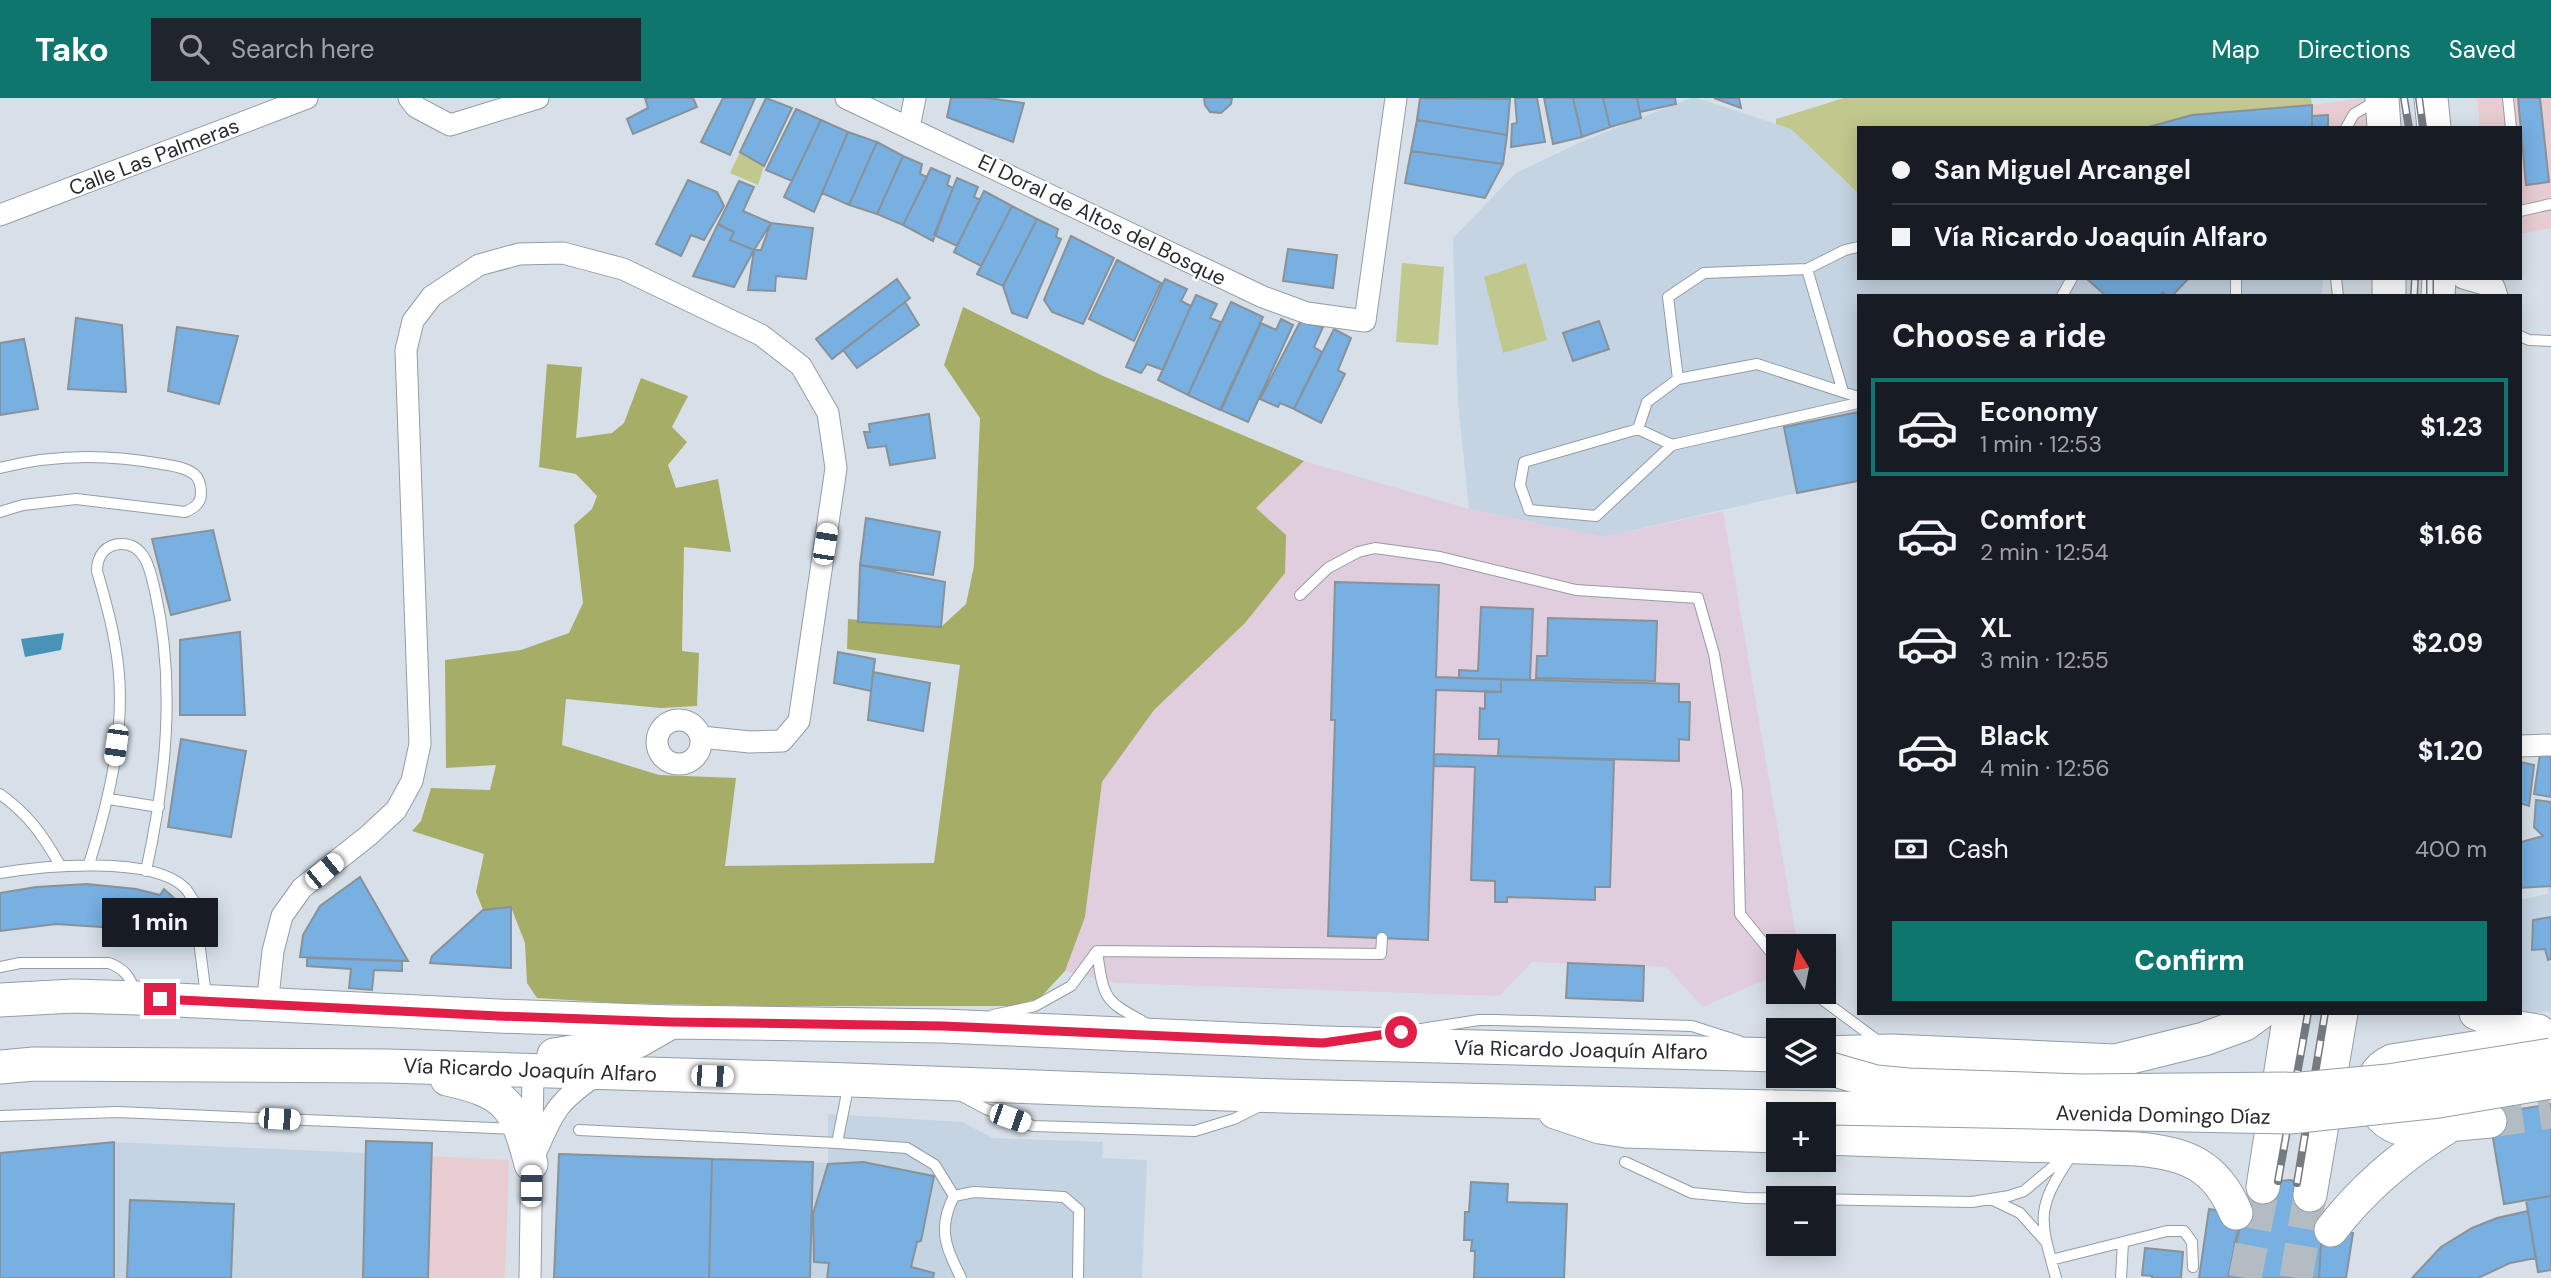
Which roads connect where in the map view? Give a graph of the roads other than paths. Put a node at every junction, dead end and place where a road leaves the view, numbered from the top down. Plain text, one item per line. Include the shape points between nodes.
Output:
1 (307, 98) edge
2 (538, 98) edge
3 (846, 98) edge
4 (915, 98) edge
5 (1396, 98) edge
6 (2382, 98) edge
7 (2431, 98) edge
8 (2508, 98) edge
9 (412, 102) edge
10 (2347, 126) edge
11 (2384, 126) edge
12 (2434, 126) edge
13 (2511, 126) edge
14 (909, 127) junction
15 (2551, 204) edge
16 (2522, 211) edge
17 (0, 215) edge
18 (1857, 247) edge
19 (1807, 269) junction
20 (2470, 280) edge
21 (2496, 294) edge
22 (2522, 337) edge
23 (2551, 341) edge
24 (1678, 379) junction
25 (1843, 392) junction
26 (1857, 397) edge
27 (1857, 403) edge
28 (1638, 429) junction
29 (1672, 445) junction
30 (0, 468) edge
31 (0, 512) edge
32 (1300, 595) dead end
33 (701, 737) dead end
34 (2522, 746) edge
35 (2551, 746) edge
36 (0, 794) edge
37 (109, 799) junction
38 (159, 807) junction
39 (89, 864) junction
40 (60, 865) junction
41 (146, 871) junction
42 (0, 873) edge
43 (1382, 938) dead end
44 (1766, 946) edge
45 (1097, 951) junction
46 (0, 967) edge
47 (137, 998) junction
48 (0, 1000) edge
49 (207, 1002) junction
50 (1828, 1004) edge
51 (267, 1006) junction
52 (2257, 1015) edge
53 (2290, 1015) edge
54 (2342, 1015) edge
55 (2481, 1015) edge
56 (671, 1022) junction
57 (943, 1026) junction
58 (1401, 1032) dead end
59 (2551, 1033) edge
60 (1388, 1034) dead end
61 (1166, 1035) junction
62 (1323, 1043) junction
63 (1766, 1051) edge
64 (1891, 1051) junction
65 (1836, 1053) edge
66 (1766, 1055) edge
67 (2551, 1055) edge
68 (2115, 1061) junction
69 (387, 1066) junction
70 (0, 1067) edge
71 (1836, 1070) edge
72 (533, 1071) junction
73 (601, 1072) junction
74 (850, 1080) junction
75 (2551, 1082) edge
76 (0, 1116) edge
77 (1766, 1120) edge
78 (1836, 1121) edge
79 (2490, 1121) tunnel mouth
80 (2450, 1126) junction
81 (520, 1129) junction
82 (579, 1130) dead end
83 (1836, 1138) edge
84 (838, 1143) junction
85 (2076, 1147) junction
86 (2137, 1149) junction
87 (1625, 1162) dead end
88 (531, 1164) junction
89 (2263, 1187) tunnel mouth
90 (2311, 1195) tunnel mouth
91 (954, 1196) junction
92 (1991, 1199) junction
93 (2236, 1213) tunnel mouth
94 (2331, 1230) dead end
95 (2046, 1242) junction
96 (2123, 1242) junction
97 (2051, 1260) junction
98 (2193, 1267) dead end
99 (530, 1278) edge
100 (961, 1278) edge
101 (1078, 1278) edge
102 (2056, 1278) edge
103 (2122, 1278) edge

1 - 17 street, Calle Las Palmeras
2 - 9 street via 450,125
3 - 14 street, El Doral de Altos del Bosque
4 - 14 street
5 - 14 street, El Doral de Altos del Bosque via 1365,321 1307,313 1263,297
6 - 10 lane via 2354,114
6 - 11 main road
7 - 12 main road
8 - 13 lane
15 - 16 lane
18 - 19 lane
19 - 24 lane via 1704,273 1668,297
19 - 25 lane
20 - 21 street via 2494,287
22 - 23 lane
24 - 25 lane via 1757,364
24 - 28 lane via 1647,402
25 - 26 lane
27 - 29 lane
28 - 29 lane
28 - 29 lane via 1524,462 1520,485 1529,510 1596,516
30 - 31 lane via 76,456 142,461 184,468 196,475 201,498 185,512 76,499
32 - 44 lane via 1328,568 1375,548 1440,557 1576,590 1698,598 1714,654 1737,790 1740,914
33 - 51 street via 782,741 799,721 836,468 828,413 801,366 761,335 623,268 563,253 519,254 479,265 432,296 413,321 406,350 420,744 412,781 396,810 302,888 282,916
34 - 35 street
36 - 40 lane via 40,831
37 - 38 lane
37 - 38 lane via 120,679 97,560 114,544 125,544 136,547 144,557 160,614 167,671
37 - 39 lane
38 - 41 lane
39 - 40 lane
39 - 41 lane
40 - 42 lane
41 - 49 lane via 173,880 194,901
43 - 45 lane via 1381,954
45 - 57 lane via 1071,986 1035,1006
45 - 61 lane via 1101,987 1112,1004
46 - 47 lane via 109,963 130,977
47 - 48 main road, Vía Ricardo Joaquín Alfaro
47 - 49 main road, Vía Ricardo Joaquín Alfaro
49 - 51 main road, Vía Ricardo Joaquín Alfaro
50 - 64 lane
51 - 56 main road, Vía Ricardo Joaquín Alfaro
52 - 68 main road via 2204,1039
53 - 89 main road
54 - 90 main road
55 - 59 main road via 2513,1027
56 - 57 main road, Vía Ricardo Joaquín Alfaro
56 - 72 main road via 638,1041 548,1057
57 - 61 main road, Vía Ricardo Joaquín Alfaro
58 - 63 lane via 1479,1020 1692,1026
59 - 80 main road via 2392,1061 2379,1069 2372,1093 2375,1110 2386,1123 2403,1129
60 - 62 lane
61 - 62 main road, Vía Ricardo Joaquín Alfaro
62 - 66 main road, Vía Ricardo Joaquín Alfaro
64 - 65 main road
64 - 68 main road
67 - 71 main road, Avenida Domingo Díaz, bridge via 2388,1081 2301,1089 2081,1091 1908,1085
68 - 86 main road via 2153,1078 2164,1092 2168,1109 2164,1126 2153,1140
69 - 70 main road, Vía Ricardo Joaquín Alfaro
69 - 72 main road, Vía Ricardo Joaquín Alfaro
69 - 81 main road via 495,1094 507,1104
72 - 73 main road, Vía Ricardo Joaquín Alfaro
72 - 88 street
73 - 74 main road, Vía Ricardo Joaquín Alfaro
73 - 88 street via 555,1110
74 - 77 main road, Vía Ricardo Joaquín Alfaro via 1520,1101
74 - 84 lane
75 - 78 main road, Avenida Domingo Díaz, bridge via 2439,1101 2290,1118
76 - 81 lane via 118,1112
79 - 80 main road
80 - 94 main road via 2372,1183
81 - 88 main road
82 - 84 lane
83 - 85 main road
84 - 91 lane via 907,1148 935,1165
85 - 86 main road
85 - 92 lane via 2024,1191
85 - 95 lane via 2042,1210
86 - 93 main road via 2170,1153 2200,1166 2217,1179
87 - 92 lane via 1692,1193 1913,1202
88 - 99 street
91 - 100 lane via 945,1213 946,1247
91 - 101 lane via 974,1192 1064,1197 1079,1210
92 - 95 lane via 2020,1213
95 - 97 lane
96 - 97 lane
96 - 98 lane via 2184,1231 2193,1242
96 - 103 lane
97 - 102 lane

